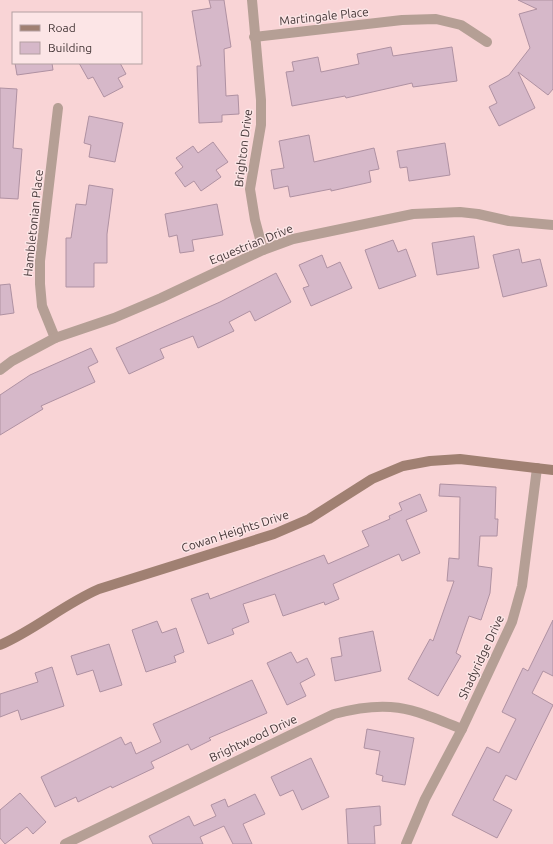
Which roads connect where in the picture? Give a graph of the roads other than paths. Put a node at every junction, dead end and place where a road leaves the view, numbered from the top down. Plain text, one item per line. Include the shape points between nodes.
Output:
1 (252, 0) edge
2 (254, 37) junction
3 (487, 42) dead end
4 (58, 108) dead end
5 (553, 225) edge
6 (263, 250) junction
7 (55, 338) junction
8 (0, 370) edge
9 (537, 468) junction
10 (553, 470) edge
11 (0, 645) edge
12 (462, 729) junction
13 (65, 844) edge
14 (406, 844) edge

1 - 2 street, Brighton Drive
2 - 3 street, Martingale Place via 402,20 436,19 461,25
2 - 6 street, Brighton Drive via 261,125 250,189
4 - 7 street, Hambletonian Place via 40,261 42,306
5 - 6 street, Equestrian Drive via 509,221 460,212 413,214 294,239
6 - 7 street, Equestrian Drive via 114,318
7 - 8 street, Equestrian Drive
9 - 10 street, Cowan Heights Drive
9 - 11 street, Cowan Heights Drive via 460,459 403,466 372,479 309,520 274,534 92,591
9 - 12 street, Shadyridge Drive via 522,586 512,622
12 - 13 street, Brightwood Drive via 414,710 385,706 360,707 334,714
12 - 14 street, Shadyridge Drive via 425,799

